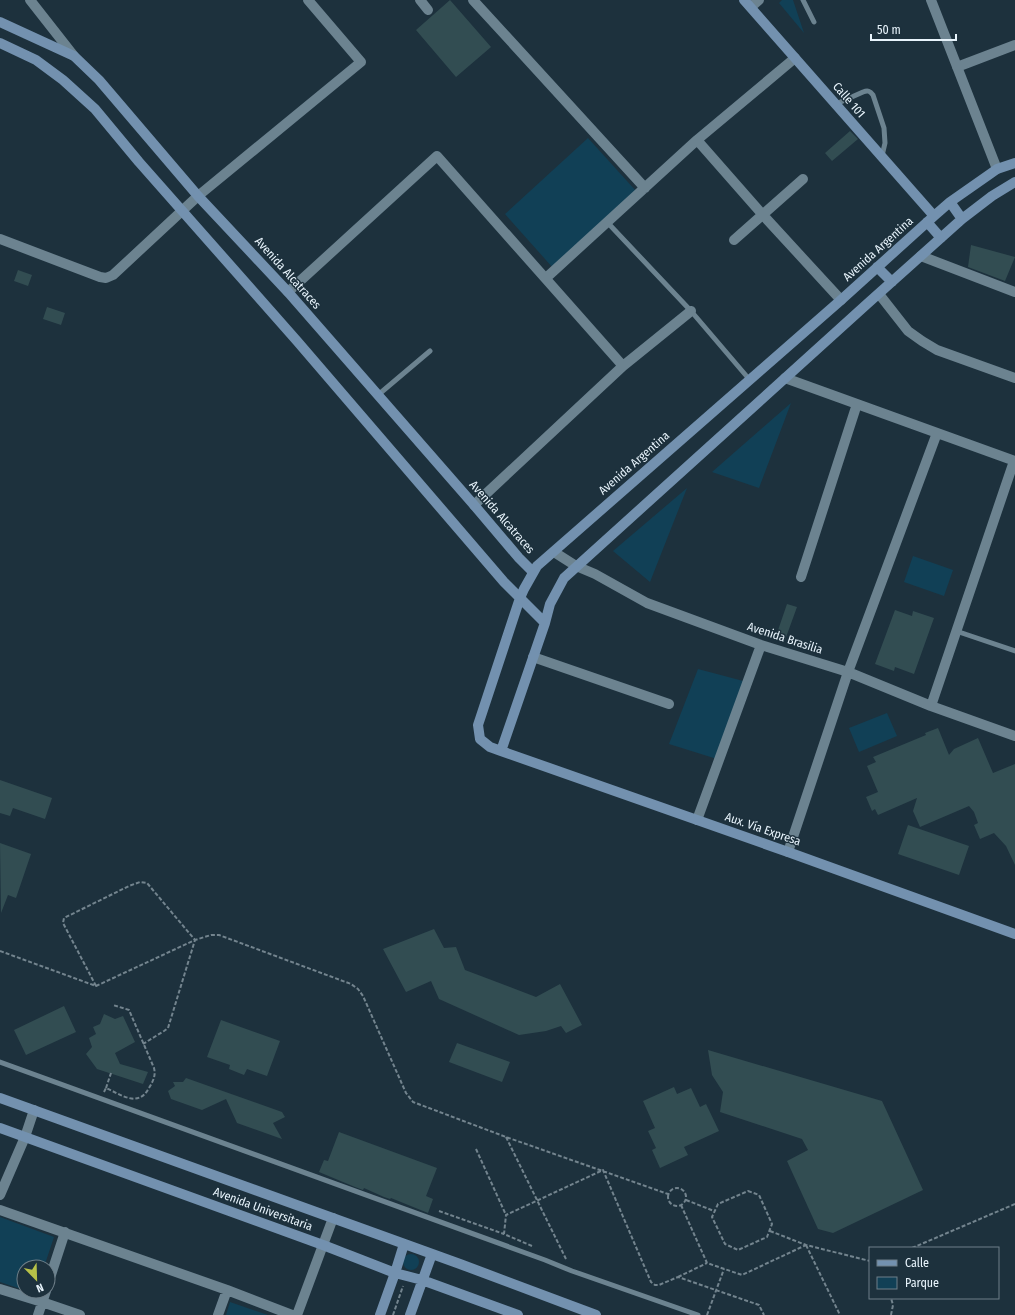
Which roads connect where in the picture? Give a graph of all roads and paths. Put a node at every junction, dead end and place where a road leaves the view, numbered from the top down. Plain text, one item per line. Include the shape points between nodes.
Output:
1 (30, 0) edge
2 (308, 0) edge
3 (420, 0) edge
4 (473, 0) edge
5 (759, 0) edge
6 (803, 0) edge
7 (931, 0) edge
8 (747, 4) edge
9 (428, 10) dead end
10 (0, 22) edge
11 (814, 22) dead end
12 (0, 43) edge
13 (1015, 45) edge
14 (74, 56) junction
15 (795, 58) junction
16 (957, 67) junction
17 (836, 104) junction
18 (697, 140) junction
19 (882, 157) junction
20 (1015, 162) edge
21 (998, 169) junction
22 (803, 179) dead end
23 (1015, 182) edge
24 (645, 188) junction
25 (198, 196) junction
26 (950, 202) junction
27 (182, 211) junction
28 (762, 214) junction
29 (930, 219) junction
30 (962, 219) junction
31 (607, 222) junction
32 (941, 238) junction
33 (0, 239) edge
34 (734, 240) dead end
35 (921, 256) junction
36 (877, 267) junction
37 (546, 278) junction
38 (892, 282) junction
39 (288, 292) junction
40 (1015, 292) edge
41 (879, 294) junction
42 (840, 300) junction
43 (691, 310) junction
44 (430, 351) dead end
45 (623, 366) junction
46 (785, 378) junction
47 (1015, 378) edge
48 (749, 379) junction
49 (378, 394) junction
50 (857, 404) junction
51 (937, 433) junction
52 (1015, 461) edge
53 (474, 505) junction
54 (554, 552) junction
55 (576, 566) junction
56 (533, 572) junction
57 (801, 577) dead end
58 (520, 598) junction
59 (545, 624) junction
60 (956, 631) junction
61 (761, 645) junction
62 (1015, 652) edge
63 (533, 657) junction
64 (848, 672) junction
65 (669, 704) dead end
66 (931, 706) junction
67 (1015, 736) edge
68 (501, 751) junction
69 (698, 820) junction
70 (788, 852) junction
71 (1015, 934) edge
72 (195, 940) junction
73 (0, 951) edge
74 (96, 986) junction
75 (113, 1005) dead end
76 (143, 1044) junction
77 (0, 1062) edge
78 (111, 1073) dead end
79 (106, 1088) junction
80 (0, 1098) edge
81 (101, 1098) junction
82 (34, 1110) junction
83 (0, 1128) edge
84 (25, 1136) junction
85 (506, 1137) junction
86 (476, 1149) dead end
87 (603, 1170) junction
88 (668, 1194) junction
89 (0, 1195) edge
90 (686, 1200) junction
91 (538, 1201) junction
92 (1015, 1204) edge
93 (681, 1206) junction
94 (0, 1210) edge
95 (714, 1211) junction
96 (439, 1212) dead end
97 (506, 1215) junction
98 (333, 1218) junction
99 (770, 1231) junction
100 (65, 1232) junction
101 (504, 1234) junction
102 (404, 1244) junction
103 (323, 1245) junction
104 (806, 1245) junction
105 (914, 1247) edge
106 (432, 1254) junction
107 (539, 1258) junction
108 (56, 1260) edge
109 (869, 1261) edge
110 (707, 1263) junction
111 (724, 1269) junction
112 (572, 1271) junction
113 (395, 1273) junction
114 (407, 1276) junction
115 (678, 1277) junction
116 (422, 1280) junction
117 (0, 1290) edge
118 (227, 1290) junction
119 (716, 1290) junction
120 (43, 1299) edge
121 (891, 1299) edge
122 (42, 1302) junction
123 (514, 1314) edge
124 (38, 1315) edge
125 (80, 1315) edge
126 (218, 1315) edge
127 (292, 1315) edge
128 (297, 1315) edge
129 (380, 1315) edge
130 (393, 1315) edge
131 (410, 1315) edge
132 (596, 1315) edge
133 (698, 1315) edge
134 (707, 1315) edge
135 (764, 1315) edge
136 (840, 1315) edge
137 (890, 1315) edge

1 - 14 street
2 - 25 street via 361,62
3 - 9 street
4 - 24 street
5 - 8 street
6 - 11 lane
7 - 16 street
8 - 15 main road, Calle 101
10 - 14 main road, Avenida Alcatraces
12 - 27 main road via 36,60 90,104
13 - 16 street
14 - 25 main road, Avenida Alcatraces via 99,80
15 - 17 main road, Calle 101
15 - 18 street
16 - 21 street
17 - 19 main road, Calle 101
17 - 19 lane via 867,91 873,95 884,128 885,143
18 - 24 street
18 - 28 street
19 - 29 main road, Calle 101
20 - 21 main road, Avenida Argentina
21 - 26 main road, Avenida Argentina
22 - 28 street
23 - 30 main road
24 - 31 street
25 - 27 street
25 - 39 main road, Avenida Alcatraces
26 - 29 main road, Avenida Argentina
26 - 30 main road
27 - 33 street via 113,275 106,278
27 - 58 main road
28 - 34 street
28 - 42 street
29 - 32 main road, Calle 101
29 - 36 main road, Avenida Argentina
30 - 32 main road
31 - 37 street
31 - 43 lane
32 - 35 main road
35 - 38 main road
35 - 40 street
36 - 38 main road
36 - 42 main road, Avenida Argentina
37 - 39 street via 437,156
37 - 45 street
38 - 41 main road
39 - 49 main road, Avenida Alcatraces
41 - 46 main road
41 - 47 street via 908,331 922,341 937,350
42 - 48 main road, Avenida Argentina
43 - 45 street
43 - 48 lane
44 - 49 lane
45 - 53 street
46 - 50 street
46 - 55 main road
48 - 54 main road, Avenida Argentina
49 - 53 main road, Avenida Alcatraces
50 - 51 street
50 - 57 street
51 - 52 street
51 - 64 street
52 - 60 street
53 - 56 main road, Avenida Alcatraces
54 - 55 street, Avenida Brasilia
54 - 56 main road, Avenida Argentina
55 - 59 main road via 564,578 550,604
55 - 61 street, Avenida Brasilia via 647,603
56 - 58 main road, Avenida Argentina
58 - 59 main road
58 - 68 main road, Avenida Argentina via 478,726 480,739
59 - 63 main road
60 - 62 lane
60 - 66 street
61 - 64 street, Avenida Brasilia
61 - 69 street
63 - 65 street
63 - 68 main road
64 - 66 street, Avenida Brasilia
64 - 70 street
66 - 67 street, Avenida Brasilia
68 - 69 main road, Aux. Vía Expresa
69 - 70 main road, Aux. Vía Expresa
70 - 71 main road, Aux. Vía Expresa
72 - 74 path
72 - 74 path via 147,883 140,882 129,886 64,919 63,923
72 - 76 path via 168,1028
72 - 85 path via 219,935 351,984 363,996 413,1102
73 - 74 path
75 - 76 path via 129,1010
76 - 79 path via 155,1075 146,1094 140,1099 133,1100
77 - 81 lane
78 - 79 path
79 - 81 path
80 - 82 main road
81 - 107 lane
82 - 84 street
82 - 98 main road
83 - 84 main road, Avenida Universitaria
84 - 89 street
84 - 103 main road, Avenida Universitaria
85 - 87 path
85 - 91 path
86 - 97 path
87 - 88 path
87 - 91 path
87 - 115 path via 651,1282 659,1285
88 - 90 path via 676,1188 684,1192
88 - 93 path via 671,1202
90 - 93 path
90 - 95 path
91 - 97 path
91 - 112 path
92 - 105 path
93 - 110 path
94 - 100 street
95 - 99 path via 712,1217 725,1244 738,1250 767,1237
95 - 99 path via 718,1204 748,1191 759,1195 772,1224
96 - 101 path
97 - 101 path
98 - 102 main road
98 - 103 street
99 - 104 path
100 - 108 street
100 - 118 street
101 - 107 path via 531,1245
102 - 106 main road
102 - 113 main road
103 - 113 main road, Avenida Universitaria
103 - 128 street
104 - 109 path
104 - 111 path via 742,1275
104 - 136 path
106 - 116 main road
106 - 132 main road
107 - 112 lane
110 - 111 path
110 - 115 path
111 - 119 path
112 - 133 lane
113 - 114 main road, Avenida Universitaria
113 - 129 main road
114 - 116 main road, Avenida Universitaria
114 - 130 path
115 - 119 path
116 - 123 main road, Avenida Universitaria
116 - 131 main road
117 - 122 street
118 - 126 street
118 - 127 street
119 - 134 path
119 - 135 path via 759,1305
120 - 122 street
121 - 137 path via 893,1305
122 - 124 street
122 - 125 street

